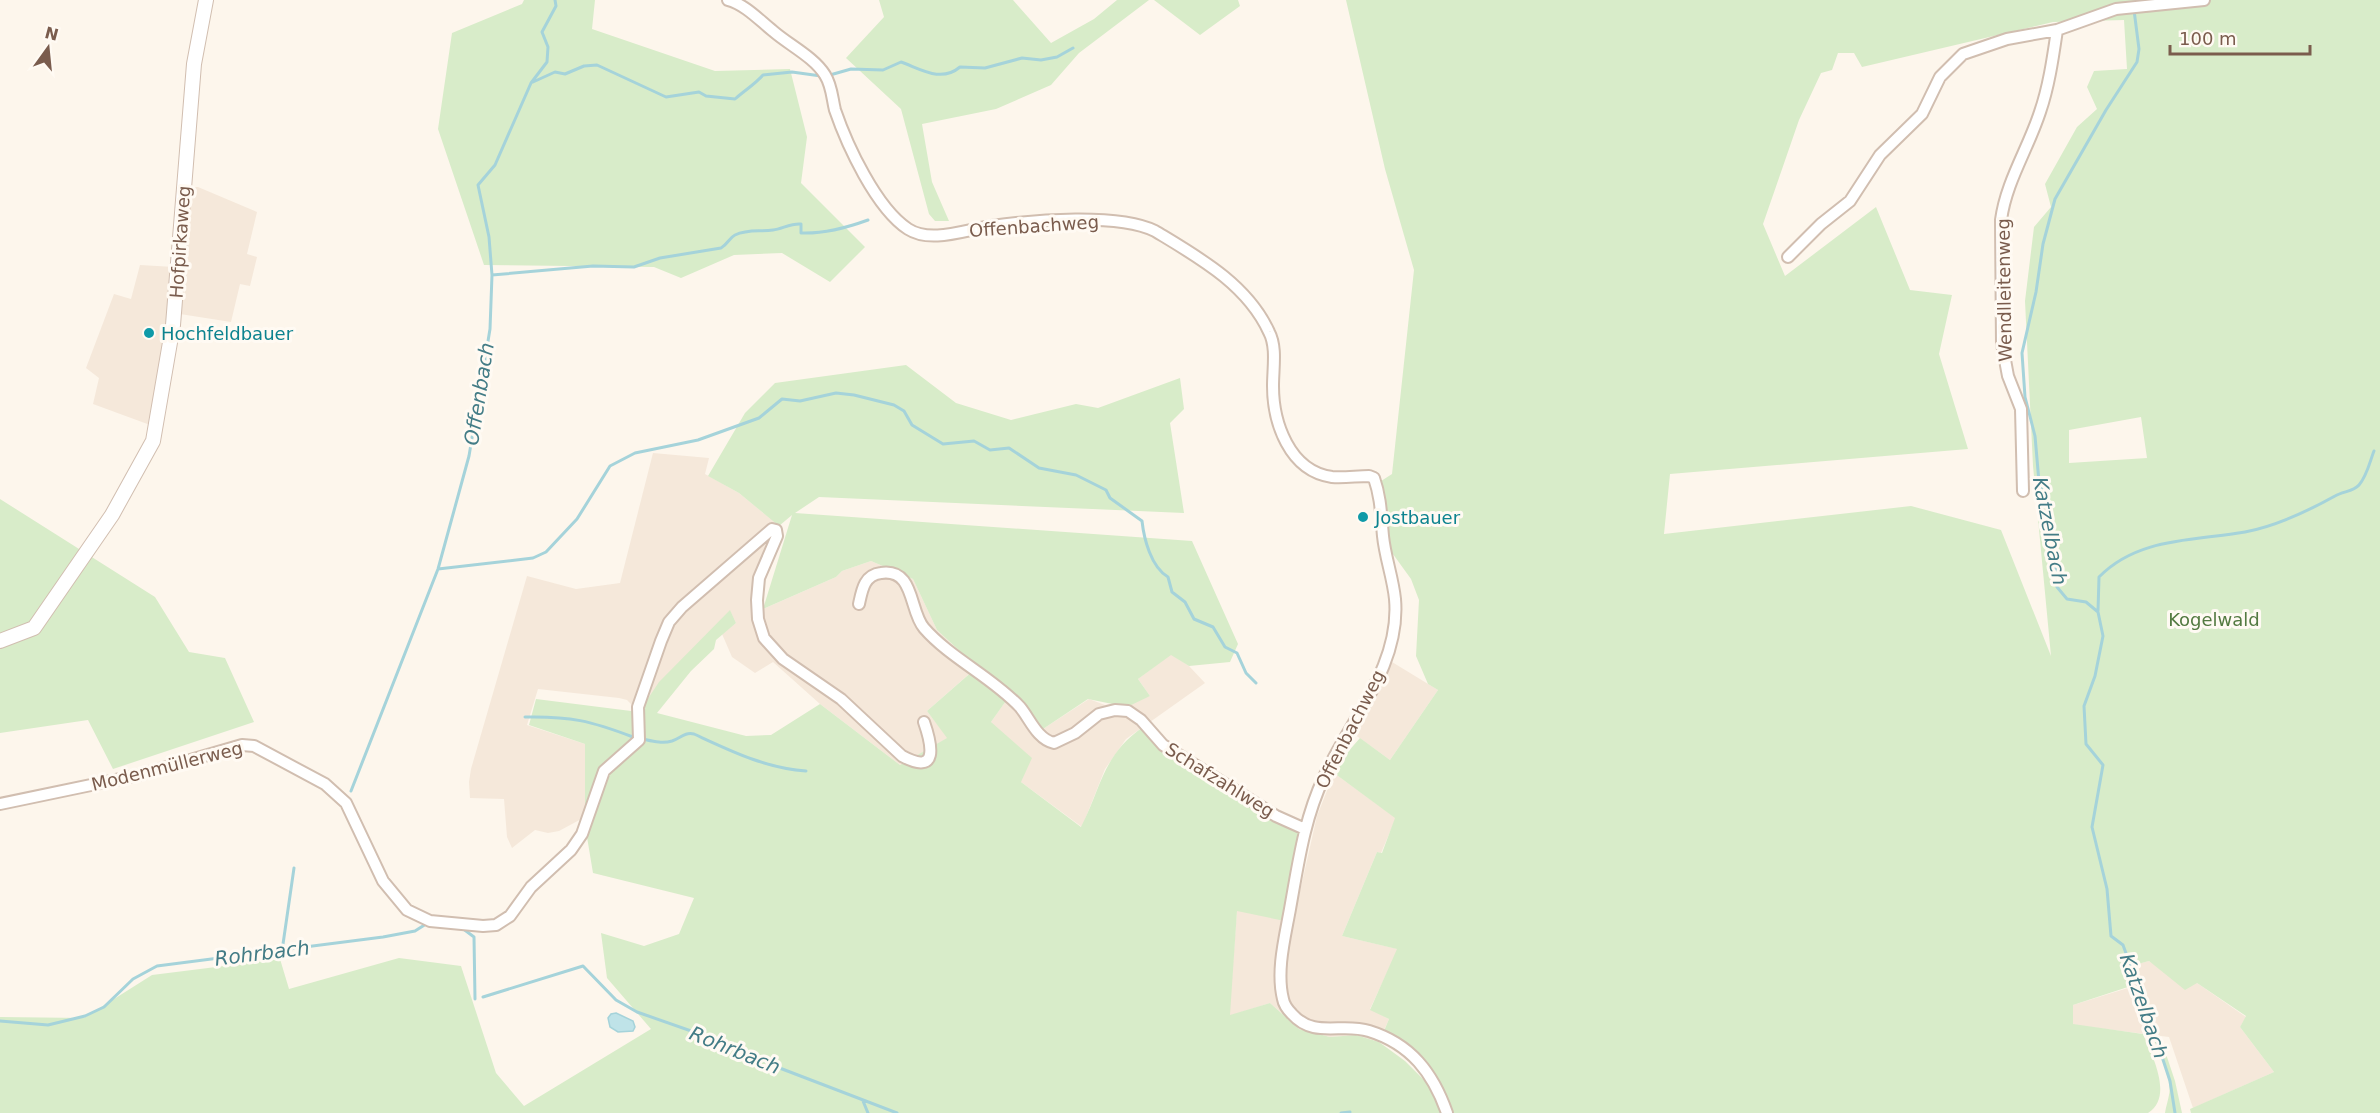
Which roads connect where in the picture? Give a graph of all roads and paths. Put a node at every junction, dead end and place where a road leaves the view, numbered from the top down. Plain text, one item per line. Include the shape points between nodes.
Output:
1 (206, 0) edge
2 (728, 0) edge
3 (2204, 0) edge
4 (2057, 30) junction
5 (1788, 257) dead end
6 (2023, 491) dead end
7 (859, 604) dead end
8 (0, 641) edge
9 (924, 722) dead end
10 (0, 804) edge
11 (1305, 829) junction
12 (1447, 1113) edge

1 - 8 street, Hofpirkaweg via 194,64 172,325 153,441 112,515 34,628
2 - 11 street, Offenbachweg via 746,9 824,73 856,161 902,225 921,234 1072,220 1143,225 1230,279 1263,319 1274,345 1273,402 1280,432 1303,462 1333,477 1374,478 1395,598 1391,641 1376,685 1323,779
3 - 4 street via 2116,9
4 - 5 street via 1974,49 1951,63 1922,114 1880,155 1850,201
4 - 6 street, Wendlleitenweg via 2041,111 2014,174 2001,220 2002,344 2008,376 2021,409
7 - 11 street, Schafzahlweg via 870,576 883,572 895,575 910,591 917,617 926,630 1020,707 1046,740 1054,743 1075,733 1099,714 1128,711 1163,745 1276,816
9 - 10 street, Modenmüllerweg via 932,752 924,762 914,762 902,756 841,699 773,650 760,630 757,600 762,568 777,536 772,529 669,622 638,707 639,740 604,771 578,841 531,887 510,916 496,925 430,921 406,910 382,881 346,802 325,784 254,746 242,745 139,775
11 - 12 street, Offenbachweg via 1283,947 1283,1002 1311,1028 1364,1029 1401,1046 1429,1073

